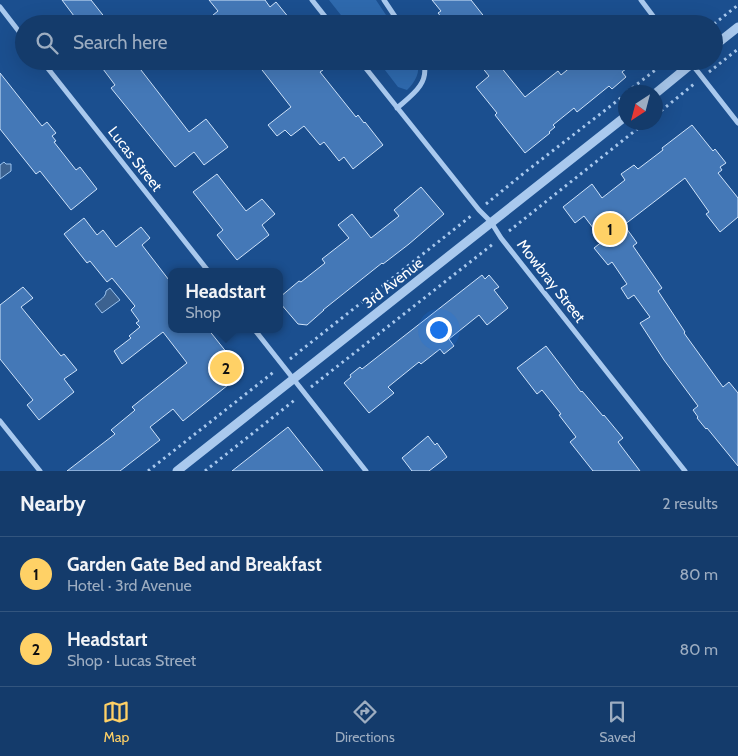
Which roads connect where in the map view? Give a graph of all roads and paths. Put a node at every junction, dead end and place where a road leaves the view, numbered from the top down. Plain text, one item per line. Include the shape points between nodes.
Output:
1 (312, 0) edge
2 (384, 0) edge
3 (641, 0) edge
4 (738, 5) edge
5 (0, 7) edge
6 (324, 15) edge
7 (394, 15) edge
8 (653, 15) edge
9 (723, 17) edge
10 (15, 26) edge
11 (738, 27) edge
12 (723, 39) edge
13 (49, 70) edge
14 (367, 70) edge
15 (425, 70) edge
16 (655, 70) edge
17 (683, 70) edge
18 (698, 70) edge
19 (636, 85) edge
20 (663, 87) edge
21 (618, 99) edge
22 (397, 108) junction
23 (618, 122) edge
24 (738, 123) edge
25 (636, 130) edge
26 (479, 210) junction
27 (490, 222) junction
28 (501, 238) junction
29 (206, 268) edge
30 (257, 333) edge
31 (282, 365) junction
32 (293, 379) junction
33 (304, 393) junction
34 (0, 421) edge
35 (40, 471) edge
36 (148, 471) edge
37 (177, 471) edge
38 (205, 471) edge
39 (366, 471) edge
40 (685, 471) edge

1 - 6 street
2 - 7 street
3 - 8 street
4 - 9 path
5 - 10 street
11 - 12 street
13 - 29 street, Lucas Street
14 - 22 street, Mowbray Street
15 - 22 street via 418,89
16 - 19 path
17 - 20 street
18 - 24 street
21 - 26 path
22 - 26 street, Mowbray Street
23 - 27 street, 3rd Avenue
25 - 28 path
26 - 27 street, Mowbray Street
26 - 31 path
27 - 28 street, Mowbray Street
27 - 32 street, 3rd Avenue
28 - 33 path
28 - 40 street, Mowbray Street
30 - 31 street
31 - 32 street
31 - 36 path
32 - 33 street
32 - 37 street, 3rd Avenue
33 - 38 path
33 - 39 street
34 - 35 street

